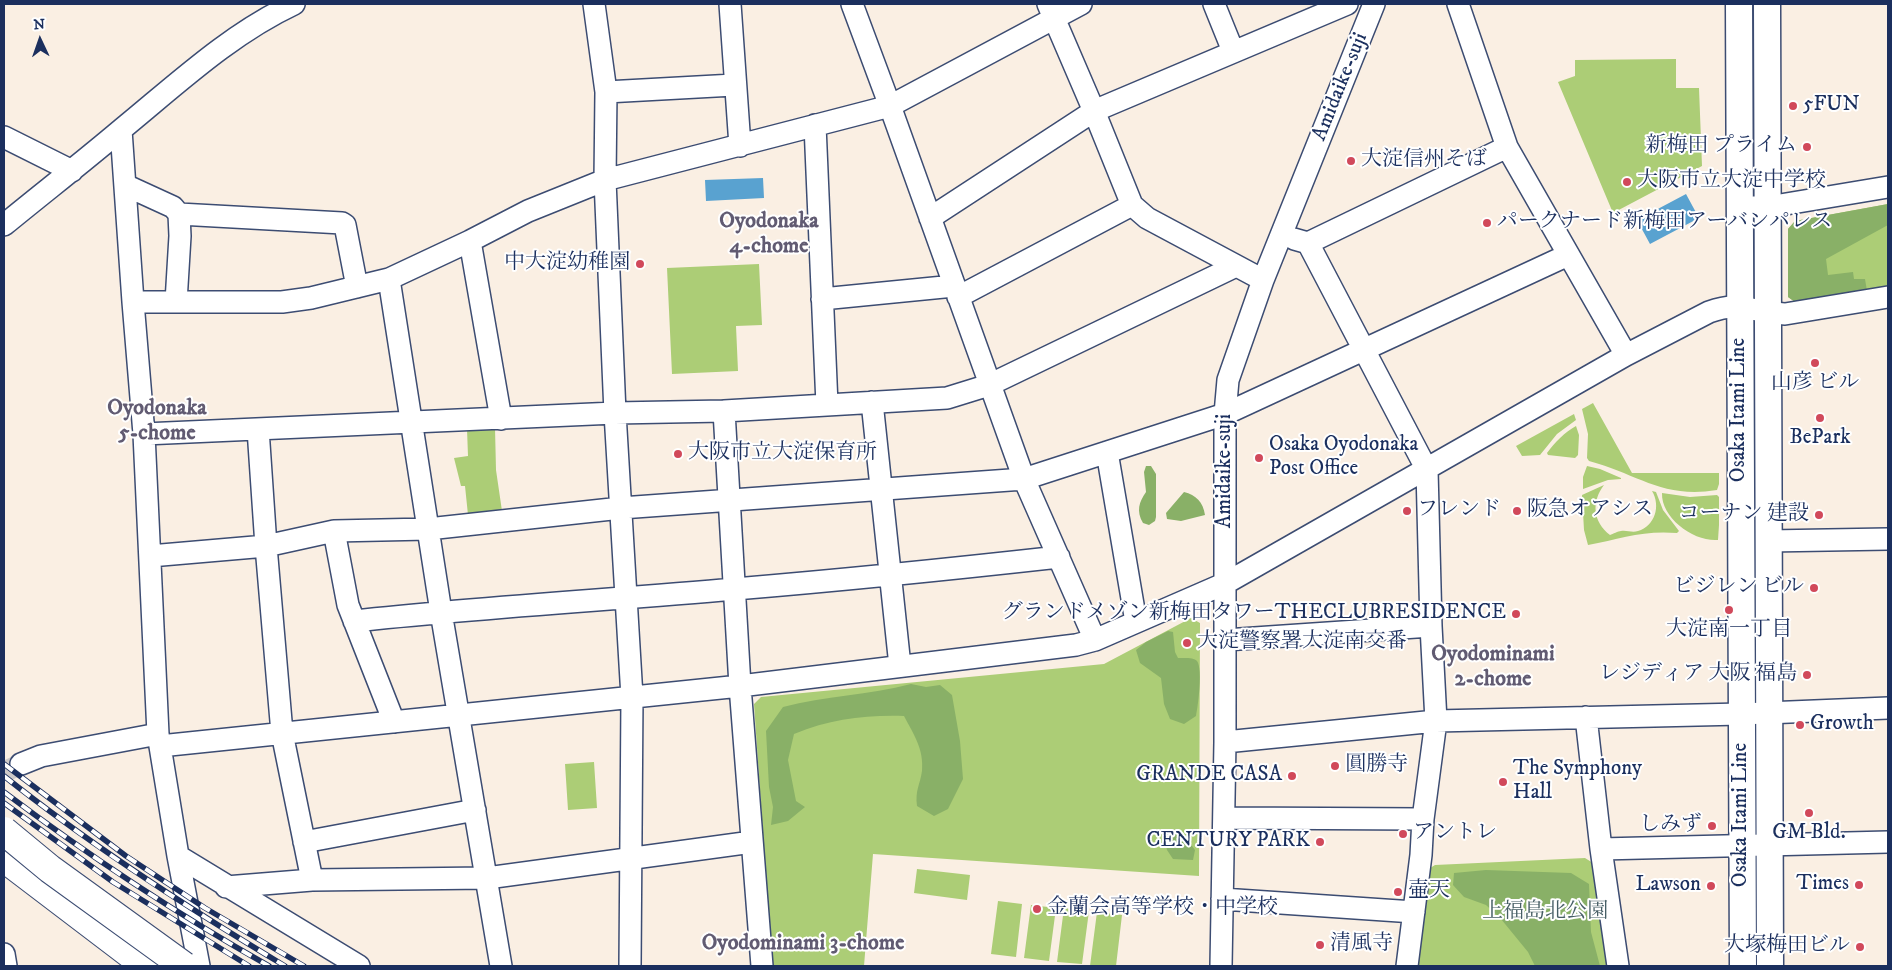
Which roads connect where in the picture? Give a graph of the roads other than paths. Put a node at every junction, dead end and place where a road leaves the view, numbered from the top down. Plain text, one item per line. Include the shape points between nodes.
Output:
1 (294, 4) edge
2 (594, 4) edge
3 (730, 4) edge
4 (852, 4) edge
5 (1081, 4) edge
6 (1214, 4) edge
7 (1347, 4) edge
8 (1458, 4) edge
9 (1739, 4) edge
10 (1767, 4) edge
11 (1366, 5) edge
12 (1051, 11) edge
13 (1233, 51) junction
14 (734, 85) junction
15 (606, 92) junction
16 (890, 106) junction
17 (1094, 111) junction
18 (815, 125) junction
19 (121, 130) junction
20 (4, 137) edge
21 (740, 146) junction
22 (1507, 147) junction
23 (72, 170) junction
24 (605, 180) junction
25 (125, 185) junction
26 (1888, 186) edge
27 (1132, 205) junction
28 (1768, 207) junction
29 (1740, 208) junction
30 (180, 214) junction
31 (930, 218) junction
32 (4, 225) edge
33 (1282, 235) junction
34 (470, 241) junction
35 (1308, 242) junction
36 (1568, 254) junction
37 (1236, 266) junction
38 (389, 279) junction
39 (1263, 280) junction
40 (357, 287) junction
41 (956, 292) junction
42 (1888, 297) edge
43 (822, 299) junction
44 (132, 302) junction
45 (176, 302) junction
46 (1740, 306) junction
47 (1768, 314) junction
48 (1364, 351) junction
49 (1626, 355) junction
50 (989, 385) junction
51 (872, 402) junction
52 (826, 405) junction
53 (724, 410) junction
54 (615, 413) junction
55 (1225, 414) junction
56 (501, 419) junction
57 (410, 424) junction
58 (258, 429) junction
59 (144, 434) junction
60 (1107, 452) junction
61 (1426, 470) junction
62 (1024, 479) junction
63 (881, 488) junction
64 (730, 499) junction
65 (621, 508) junction
66 (428, 529) junction
67 (334, 531) junction
68 (1888, 540) edge
69 (1768, 541) junction
70 (266, 546) junction
71 (150, 556) junction
72 (1058, 557) junction
73 (891, 575) junction
74 (1226, 583) junction
75 (735, 589) junction
76 (626, 598) junction
77 (441, 612) junction
78 (354, 621) junction
79 (1136, 622) junction
80 (1431, 626) junction
81 (1095, 640) junction
82 (1225, 640) junction
83 (900, 666) junction
84 (740, 686) junction
85 (632, 697) junction
86 (1888, 708) edge
87 (1769, 713) junction
88 (1741, 714) junction
89 (458, 716) junction
90 (1586, 717) junction
91 (1436, 721) junction
92 (394, 722) junction
93 (282, 734) junction
94 (159, 740) junction
95 (1225, 742) junction
96 (21, 764) tunnel mouth
97 (475, 810) junction
98 (1224, 818) junction
99 (1423, 819) junction
100 (4, 831) edge
101 (304, 842) junction
102 (752, 842) junction
103 (1888, 842) edge
104 (1743, 844) junction
105 (1769, 844) junction
106 (1601, 848) junction
107 (178, 856) junction
108 (4, 858) edge
109 (631, 859) junction
110 (487, 878) junction
111 (312, 880) junction
112 (226, 887) junction
113 (1222, 899) junction
114 (1414, 912) junction
115 (4, 954) edge
116 (196, 965) edge
117 (6, 966) edge
118 (146, 966) edge
119 (169, 966) edge
120 (359, 966) edge
121 (501, 966) edge
122 (630, 966) edge
123 (762, 966) edge
124 (1221, 966) edge
125 (1407, 966) edge
126 (1618, 966) edge
127 (1743, 966) edge
128 (1770, 966) edge

1 - 19 street via 236,38
2 - 15 street
3 - 14 street
4 - 16 street
5 - 12 street
6 - 13 street
7 - 13 street
8 - 22 street
9 - 29 main road, Osaka Itami Line
10 - 28 main road, Osaka Itami Line
11 - 33 street, Amidaike-suji
12 - 16 street
12 - 17 street
13 - 17 street
14 - 15 street
14 - 21 street
15 - 24 street
16 - 18 street
16 - 31 street
17 - 27 street
17 - 31 street
18 - 21 street
18 - 43 street
19 - 23 street
19 - 25 street
20 - 23 street
21 - 24 street
22 - 35 street
22 - 36 street
23 - 32 street
24 - 34 street via 528,211
24 - 54 street
25 - 30 street via 173,207
25 - 44 street
26 - 28 street
27 - 37 street via 1147,218
27 - 41 street
28 - 29 street
28 - 47 main road, Osaka Itami Line
29 - 46 main road, Osaka Itami Line
30 - 40 street via 342,223
30 - 45 street
31 - 41 street
33 - 35 street
33 - 39 street, Amidaike-suji
34 - 38 street
34 - 56 street
35 - 48 street
36 - 48 street
36 - 49 street
37 - 39 street
37 - 50 street
38 - 40 street
38 - 57 street
39 - 55 street, Amidaike-suji via 1228,380
40 - 45 street via 282,302
41 - 43 street
41 - 50 street
42 - 47 street
43 - 52 street
44 - 45 street
44 - 59 street
46 - 47 street
46 - 49 street via 1709,312
46 - 88 main road, Osaka Itami Line
47 - 69 main road, Osaka Itami Line
48 - 55 street
48 - 61 street
49 - 61 street
50 - 51 street via 947,398
50 - 62 street
51 - 52 street
51 - 63 street
52 - 53 street
53 - 54 street
53 - 64 street
54 - 56 street
54 - 65 street
55 - 60 street
55 - 74 street, Amidaike-suji
56 - 57 street
57 - 58 street
57 - 66 street
58 - 59 street
58 - 70 street
59 - 71 street
60 - 62 street
60 - 79 street
61 - 74 street
61 - 80 street
62 - 63 street
62 - 72 street
63 - 64 street
63 - 73 street
64 - 65 street
64 - 75 street
65 - 66 street
65 - 76 street
66 - 67 street
66 - 77 street
67 - 70 street
67 - 78 street
68 - 69 street
69 - 87 main road, Osaka Itami Line
70 - 71 street
70 - 93 street
71 - 94 street
72 - 73 street
72 - 81 street
73 - 75 street
73 - 83 street
74 - 79 street
74 - 82 street, Amidaike-suji
75 - 76 street
75 - 84 street
76 - 77 street
76 - 85 street
77 - 78 street
77 - 89 street
78 - 92 street
79 - 81 street
80 - 82 street
80 - 91 street
81 - 83 street
82 - 95 street, Amidaike-suji
83 - 84 street
84 - 85 street
84 - 102 street
85 - 89 street
85 - 109 street
86 - 87 street
87 - 88 street
87 - 105 main road, Osaka Itami Line
88 - 90 street
88 - 104 main road, Osaka Itami Line
89 - 92 street
89 - 97 street
90 - 91 street
90 - 106 street
91 - 95 street
91 - 99 street
92 - 93 street
93 - 94 street
93 - 101 street
94 - 96 street via 41,756
94 - 107 street
95 - 98 street, Amidaike-suji
97 - 101 street
97 - 110 street
98 - 99 street
98 - 113 street, Amidaike-suji
99 - 114 street
100 - 116 highway, bridge via 50,869 133,928
101 - 111 street
102 - 109 street
102 - 123 street
103 - 105 street
104 - 105 street
104 - 106 street
104 - 127 main road, Osaka Itami Line
105 - 128 main road, Osaka Itami Line
106 - 126 street
107 - 112 street
107 - 116 street
108 - 118 highway
109 - 110 street
109 - 122 street
110 - 111 street
110 - 121 street
111 - 112 street
112 - 120 street
113 - 114 street
113 - 124 street, Amidaike-suji
114 - 125 street
115 - 117 street
116 - 119 street

